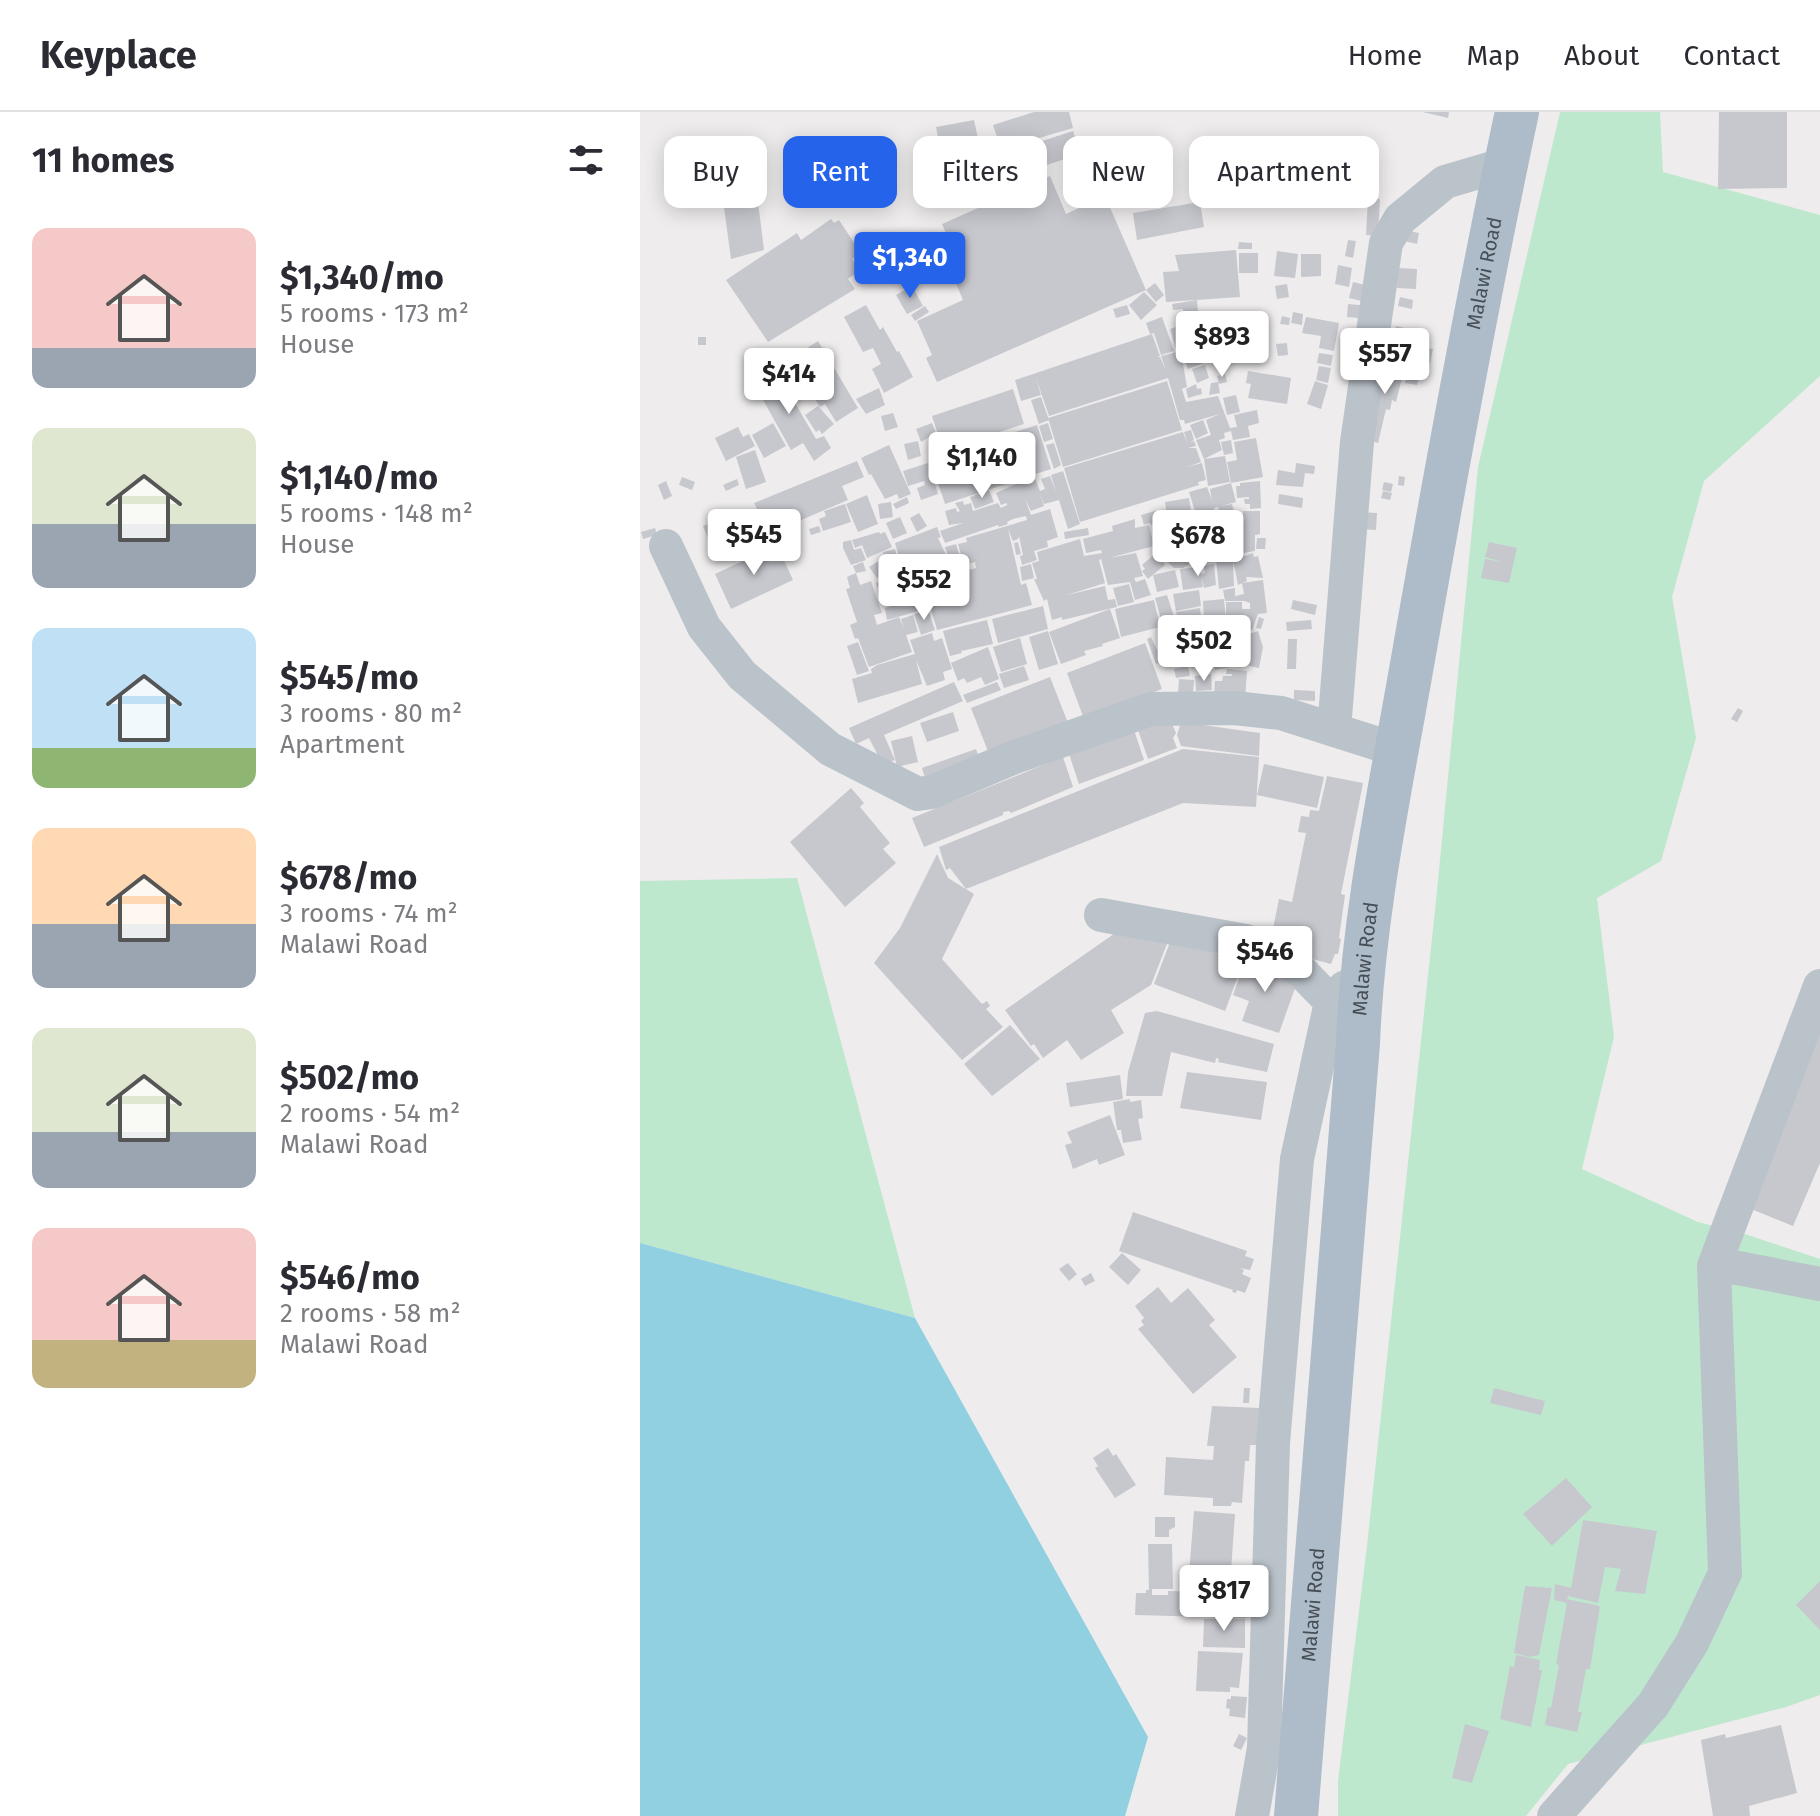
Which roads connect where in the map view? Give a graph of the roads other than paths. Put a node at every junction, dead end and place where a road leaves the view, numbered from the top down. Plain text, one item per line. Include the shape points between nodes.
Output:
1 (1517, 112) edge
2 (1506, 164) junction
3 (666, 546) dead end
4 (1334, 730) junction
5 (1397, 750) junction
6 (1101, 915) dead end
7 (1820, 986) edge
8 (1345, 991) junction
9 (1714, 1266) junction
10 (1820, 1284) edge
11 (1252, 1816) edge
12 (1296, 1816) edge
13 (1554, 1816) edge

1 - 2 main road, Malawi Road
2 - 4 street via 1445,182 1400,219 1386,243 1357,442
2 - 5 main road, Malawi Road
3 - 4 street via 704,627 742,675 830,749 918,794 1151,709 1265,711
4 - 5 street
5 - 8 main road, Malawi Road
6 - 8 street via 1246,941
7 - 9 street
8 - 11 street via 1297,1159 1273,1443 1264,1748
8 - 12 main road, Malawi Road via 1358,1043
9 - 10 street
9 - 13 street via 1725,1573 1692,1643 1653,1705

